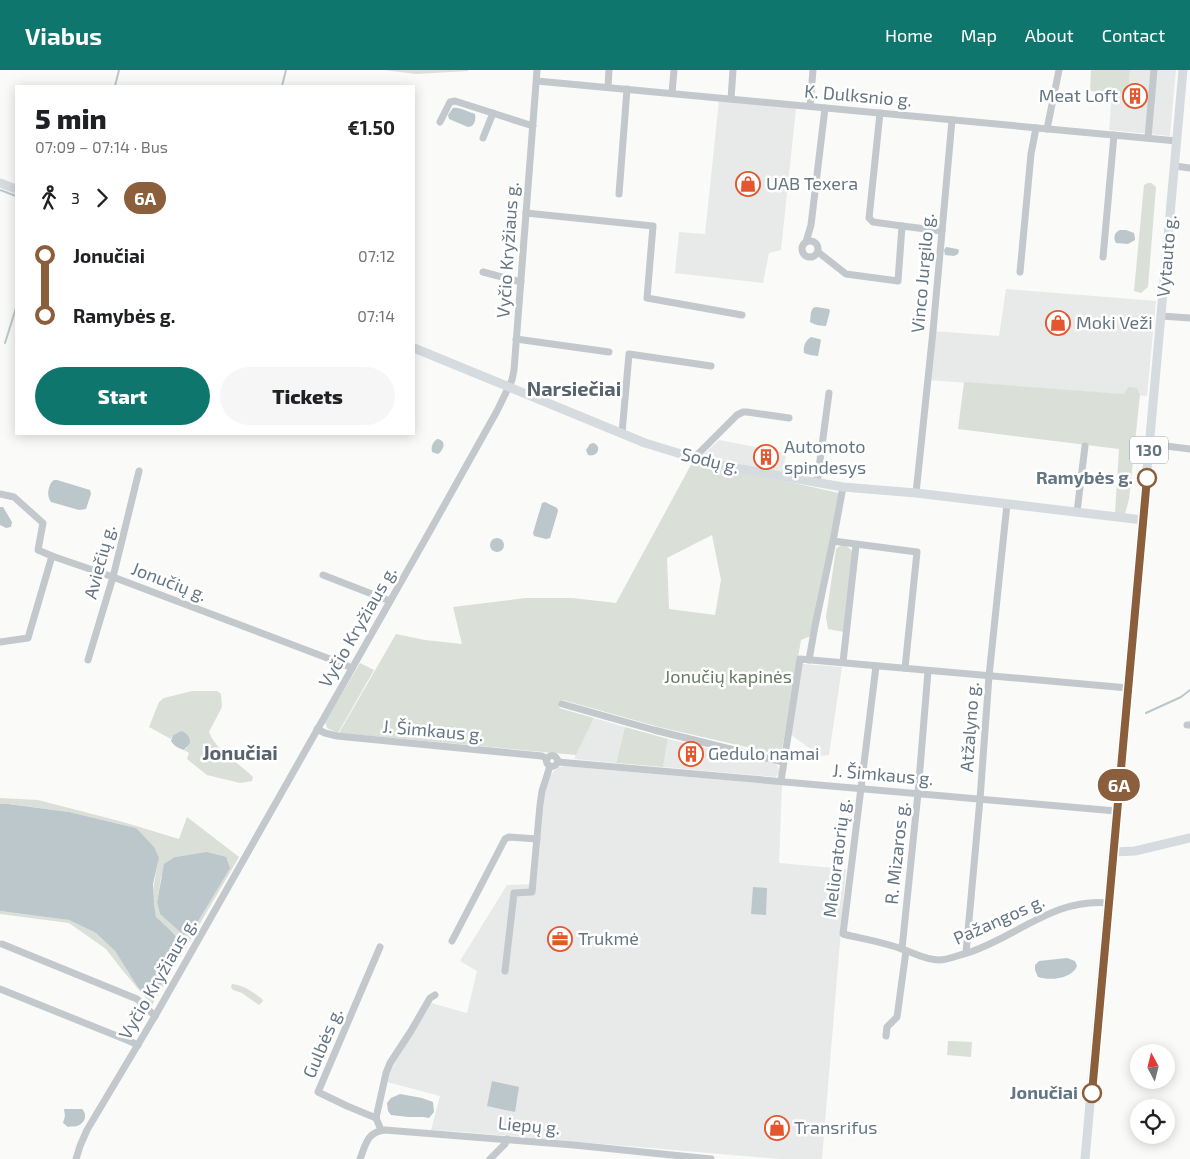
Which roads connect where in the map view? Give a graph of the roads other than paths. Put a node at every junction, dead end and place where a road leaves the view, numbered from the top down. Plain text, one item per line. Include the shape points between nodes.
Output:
1 (537, 70) edge
2 (609, 70) edge
3 (674, 70) edge
4 (733, 70) edge
5 (813, 70) edge
6 (1059, 70) edge
7 (1154, 70) edge
8 (1183, 70) edge
9 (536, 80) junction
10 (608, 87) junction
11 (627, 89) junction
12 (672, 93) junction
13 (731, 99) junction
14 (810, 106) junction
15 (825, 108) junction
16 (493, 113) junction
17 (880, 113) junction
18 (952, 120) junction
19 (440, 122) dead end
20 (533, 126) junction
21 (1036, 128) junction
22 (1047, 129) junction
23 (1114, 135) junction
24 (483, 138) dead end
25 (1148, 138) junction
26 (1177, 141) junction
27 (1174, 166) junction
28 (1190, 168) edge
29 (0, 183) edge
30 (15, 189) edge
31 (619, 194) dead end
32 (526, 213) junction
33 (811, 225) junction
34 (902, 226) junction
35 (942, 230) junction
36 (806, 242) junction
37 (816, 243) junction
38 (818, 252) junction
39 (1103, 256) dead end
40 (483, 272) dead end
41 (1020, 272) dead end
42 (521, 282) junction
43 (742, 315) dead end
44 (1161, 316) junction
45 (1190, 318) edge
46 (516, 338) junction
47 (415, 348) edge
48 (609, 352) dead end
49 (711, 366) dead end
50 (509, 387) junction
51 (829, 393) dead end
52 (789, 418) dead end
53 (622, 433) junction
54 (1150, 444) junction
55 (1085, 446) dead end
56 (1190, 448) edge
57 (694, 458) junction
58 (139, 471) dead end
59 (817, 483) junction
60 (843, 487) junction
61 (0, 494) edge
62 (916, 494) junction
63 (1008, 504) junction
64 (1077, 512) junction
65 (1143, 520) junction
66 (834, 542) junction
67 (856, 545) junction
68 (52, 556) junction
69 (323, 575) dead end
70 (114, 577) junction
71 (390, 601) junction
72 (0, 642) edge
73 (88, 660) dead end
74 (809, 660) junction
75 (843, 662) junction
76 (876, 666) junction
77 (352, 668) junction
78 (905, 668) junction
79 (928, 671) junction
80 (989, 676) junction
81 (1128, 688) junction
82 (562, 704) dead end
83 (317, 729) junction
84 (549, 762) junction
85 (783, 762) junction
86 (781, 781) junction
87 (861, 788) junction
88 (918, 793) junction
89 (980, 799) junction
90 (1116, 811) junction
91 (1190, 838) edge
92 (537, 839) junction
93 (1114, 852) junction
94 (1109, 903) junction
95 (843, 934) joint
96 (452, 941) dead end
97 (2, 944) dead end
98 (380, 947) dead end
99 (904, 950) junction
100 (966, 953) junction
101 (505, 971) dead end
102 (0, 989) edge
103 (435, 996) dead end
104 (155, 1016) junction
105 (886, 1036) dead end
106 (138, 1046) junction
107 (376, 1118) junction
108 (381, 1130) junction
109 (507, 1140) junction
110 (76, 1159) edge
111 (360, 1159) edge
112 (490, 1159) edge
113 (711, 1159) edge
114 (1085, 1159) edge

1 - 9 street, Vyčio Kryžiaus g.
2 - 10 street
3 - 12 street
4 - 13 street
5 - 14 street
6 - 22 street
7 - 25 street
8 - 26 main road, Vytauto g. / 130
9 - 10 street, K. Dulksnio g.
9 - 20 street, Vyčio Kryžiaus g.
10 - 11 street, K. Dulksnio g.
11 - 12 street, K. Dulksnio g.
11 - 31 street
12 - 13 street, K. Dulksnio g.
13 - 14 street, K. Dulksnio g.
14 - 15 street, K. Dulksnio g.
15 - 17 street, K. Dulksnio g.
15 - 33 street
16 - 19 street via 455,101 450,102
16 - 20 street
16 - 24 street
17 - 18 street, K. Dulksnio g.
17 - 34 street via 868,218 873,222
18 - 21 street, K. Dulksnio g.
18 - 35 street, Vinco Jurgilo g.
20 - 32 street, Vyčio Kryžiaus g.
21 - 22 street, K. Dulksnio g.
21 - 41 street
22 - 23 street, K. Dulksnio g.
23 - 25 street, K. Dulksnio g.
23 - 39 street
25 - 26 street, K. Dulksnio g.
26 - 27 main road, Vytauto g. / 130
27 - 28 street
27 - 44 main road, Vytauto g. / 130
29 - 30 main road
32 - 42 street, Vyčio Kryžiaus g.
32 - 43 street via 653,226 647,298
33 - 36 street
33 - 37 street
34 - 35 street
34 - 38 street via 898,281 846,274
35 - 62 street, Vinco Jurgilo g.
36 - 37 street
36 - 38 street via 802,248 805,255 812,256
37 - 38 street
40 - 42 street
42 - 46 street, Vyčio Kryžiaus g.
44 - 45 street
44 - 54 main road, Vytauto g. / 130
46 - 48 street
46 - 50 street, Vyčio Kryžiaus g. via 514,370
47 - 50 main road, Sodų g.
49 - 53 street via 629,354
50 - 53 main road, Sodų g.
50 - 71 street, Vyčio Kryžiaus g.
51 - 59 street
52 - 57 street via 743,412
53 - 57 main road, Sodų g.
54 - 56 street
54 - 65 main road, Vytauto g. / 130
55 - 64 street
57 - 59 main road, Sodų g.
58 - 70 street, Aviečių g.
59 - 60 main road, Sodų g.
60 - 62 main road, Sodų g.
60 - 66 street
61 - 68 street via 14,497 43,523 38,550
62 - 63 main road, Sodų g.
63 - 64 main road, Sodų g.
63 - 80 street, Atžalyno g.
64 - 65 main road, Sodų g.
65 - 81 main road, Vytauto g. / 130
66 - 67 street
66 - 74 street
67 - 75 street
67 - 78 street via 917,552
68 - 70 street, Jonučių g.
68 - 72 street via 28,638
69 - 71 street
70 - 73 street, Aviečių g.
70 - 77 street, Jonučių g.
71 - 77 street, Vyčio Kryžiaus g.
74 - 75 street
74 - 85 street via 800,659
75 - 76 street
76 - 78 street
76 - 87 street, Melioratorių g.
77 - 83 street, Vyčio Kryžiaus g.
78 - 79 street
79 - 80 street
79 - 88 street, R. Mizaros g.
80 - 81 street
80 - 89 street, Atžalyno g.
81 - 90 main road, Vytauto g. / 130
82 - 85 street
83 - 84 street, J. Šimkaus g. via 364,740 542,756
83 - 104 street, Vyčio Kryžiaus g.
84 - 86 street, J. Šimkaus g. via 555,766 558,762
84 - 92 street
85 - 86 street
86 - 87 street, J. Šimkaus g.
87 - 88 street, J. Šimkaus g.
87 - 95 street, Melioratorių g.
88 - 89 street, J. Šimkaus g.
88 - 99 street, R. Mizaros g.
89 - 90 street, J. Šimkaus g.
89 - 100 street, Atžalyno g.
90 - 93 main road, Vytauto g. / 130
91 - 93 main road
92 - 96 street via 510,837 505,840
92 - 101 street via 532,892 514,893
93 - 94 main road, Vytauto g. / 130
94 - 100 street, Pažangos g. via 1090,902 1062,908
94 - 114 main road, Vytauto g. / 130
95 - 99 street, Pažangos g.
97 - 104 street via 138,999
98 - 107 street, Gulbės g. via 318,1092
99 - 100 street, Pažangos g. via 940,960
99 - 105 street, R. Mizaros g. via 897,1017 887,1027
102 - 106 street
103 - 107 street via 430,998 390,1063
104 - 106 street, Vyčio Kryžiaus g.
106 - 110 street, Vyčio Kryžiaus g. via 87,1130
107 - 108 street
108 - 109 street, Liepų g.
108 - 111 street via 370,1137
109 - 112 street
109 - 113 street, Liepų g.

